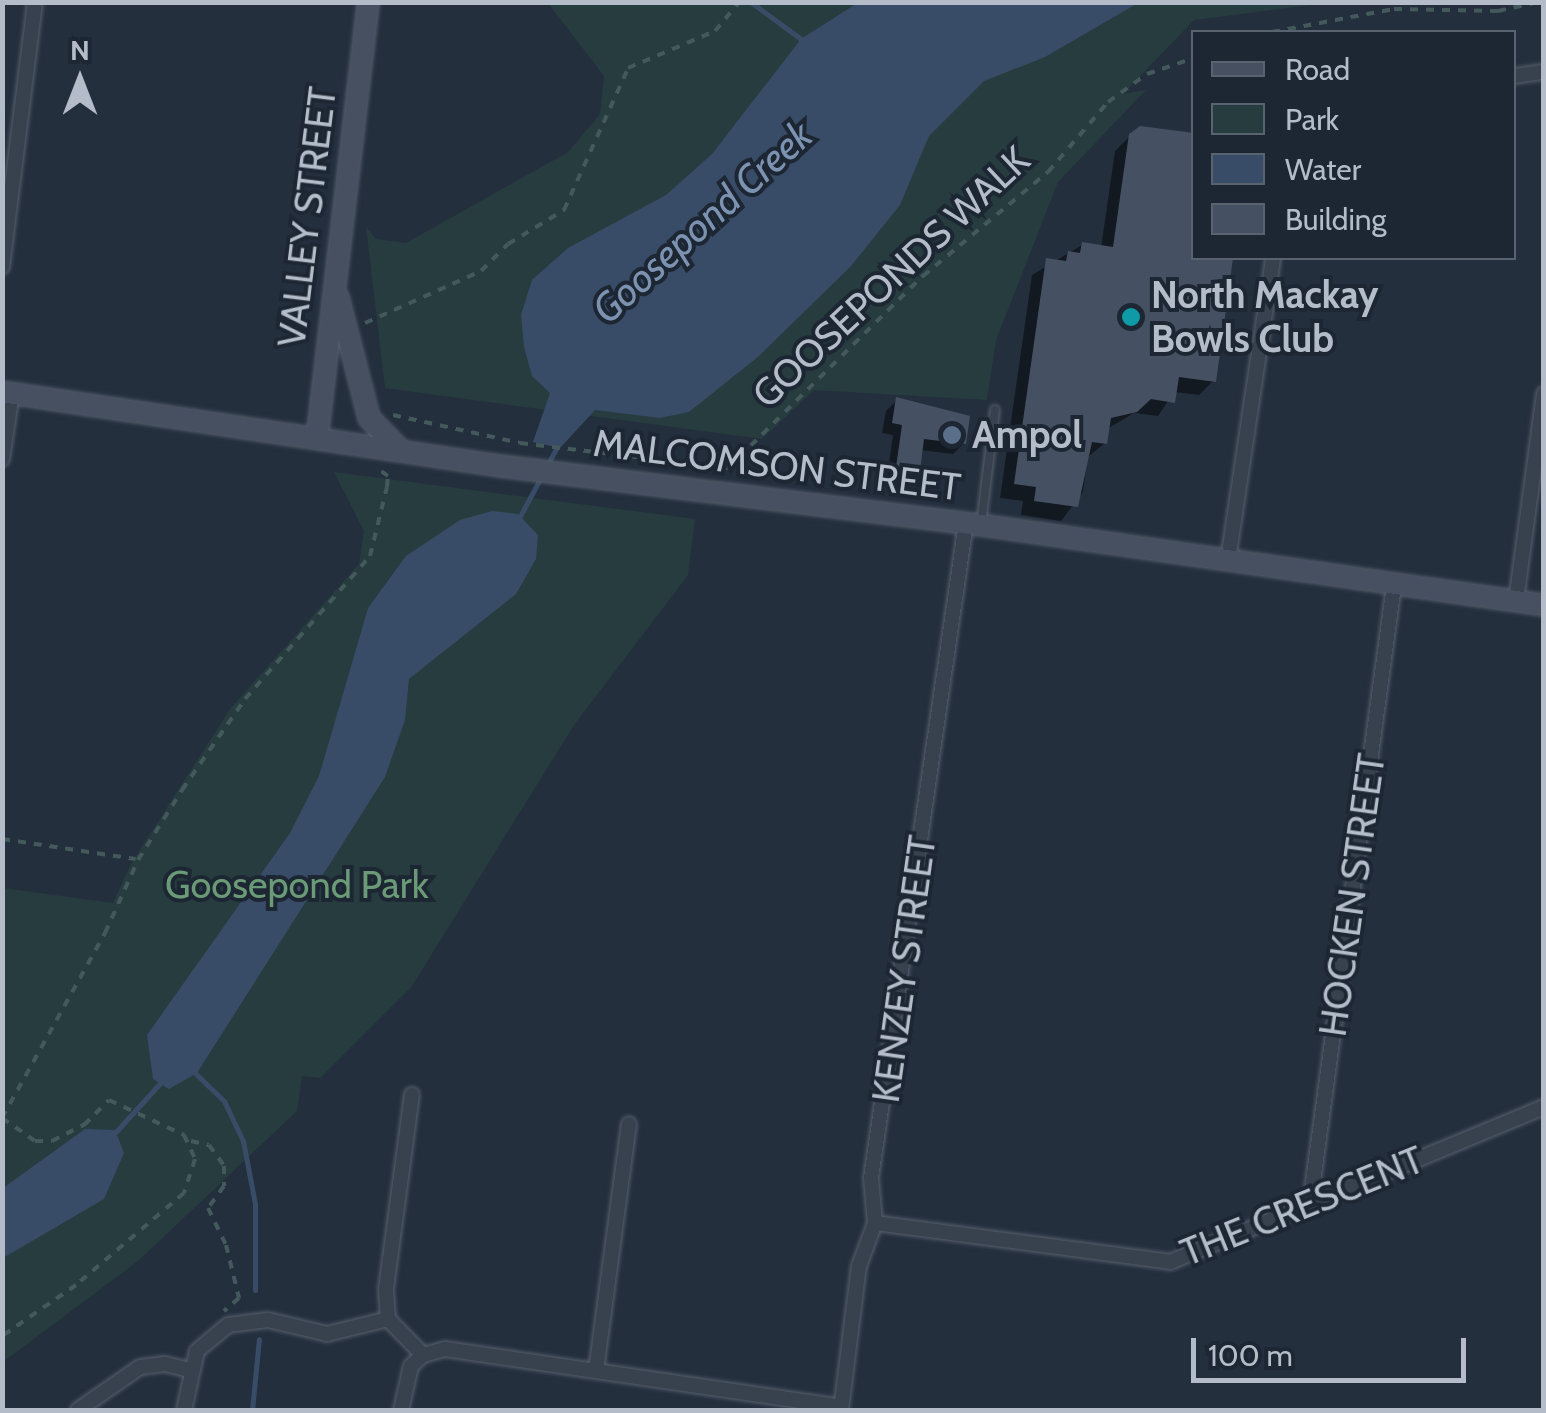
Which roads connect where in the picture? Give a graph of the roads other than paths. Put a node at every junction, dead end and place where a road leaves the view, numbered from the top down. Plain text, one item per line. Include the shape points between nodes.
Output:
1 (35, 2) edge
2 (368, 2) edge
3 (1544, 72) edge
4 (1516, 76) edge
5 (2, 114) edge
6 (20, 117) junction
7 (1273, 260) edge
8 (2, 267) edge
9 (334, 280) junction
10 (7, 392) edge
11 (1544, 394) edge
12 (995, 410) dead end
13 (317, 439) junction
14 (402, 452) junction
15 (2, 459) edge
16 (973, 524) junction
17 (1228, 560) junction
18 (1394, 585) junction
19 (1516, 601) junction
20 (1544, 606) edge
21 (412, 1094) dead end
22 (1544, 1106) edge
23 (629, 1124) dead end
24 (1310, 1204) junction
25 (875, 1223) junction
26 (388, 1320) junction
27 (423, 1355) junction
28 (188, 1370) junction
29 (596, 1371) junction
30 (841, 1409) edge
31 (78, 1410) edge
32 (184, 1410) edge
33 (401, 1410) edge

1 - 6 street
2 - 9 main road, VALLEY STREET
3 - 4 street
5 - 6 street
6 - 8 street
7 - 17 street
9 - 13 main road, VALLEY STREET
9 - 14 main road via 368,418
10 - 13 main road, MALCOMSON STREET
10 - 15 street
11 - 19 street
12 - 16 lane
13 - 14 main road, MALCOMSON STREET
14 - 16 main road, MALCOMSON STREET
16 - 17 main road, MALCOMSON STREET
16 - 25 street, KENZEY STREET via 871,1178
17 - 18 main road, MALCOMSON STREET
18 - 19 main road, MALCOMSON STREET
18 - 24 street, HOCKEN STREET
19 - 20 main road, MALCOMSON STREET
21 - 26 street
22 - 24 street, THE CRESCENT
23 - 29 street
24 - 25 street, THE CRESCENT via 1170,1262 1150,1264
25 - 30 street, KENZEY STREET via 858,1266
26 - 27 street
26 - 28 street via 327,1334 268,1320 228,1325 197,1351
27 - 29 street via 445,1349
27 - 33 street via 411,1366
28 - 31 street via 165,1364 140,1368
28 - 32 street
29 - 30 street

